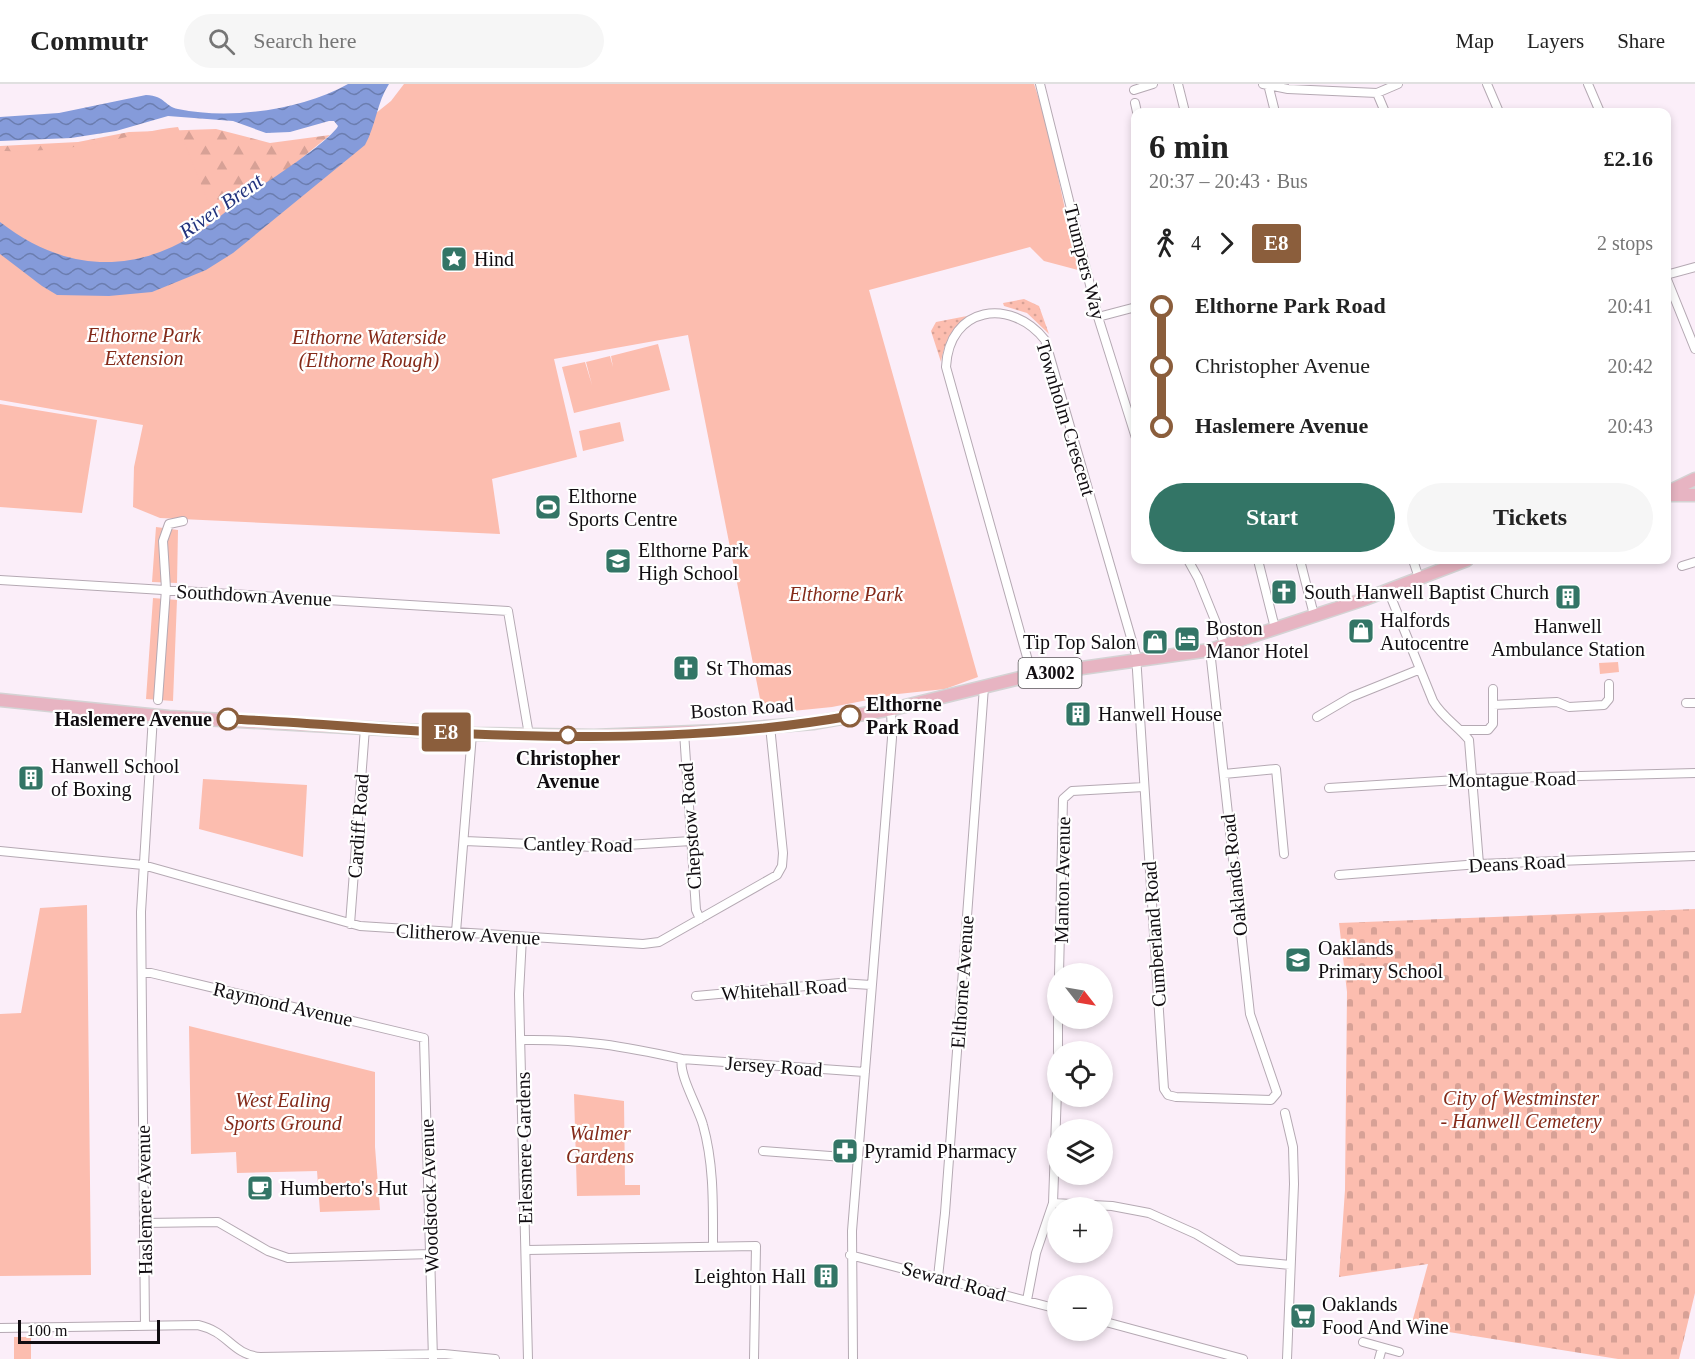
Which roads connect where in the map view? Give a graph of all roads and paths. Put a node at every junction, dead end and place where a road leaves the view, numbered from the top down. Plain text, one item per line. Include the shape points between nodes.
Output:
1 (1040, 84) edge
2 (1153, 84) edge
3 (1178, 84) edge
4 (1398, 84) edge
5 (1487, 84) edge
6 (1588, 84) edge
7 (1266, 85) edge
8 (1306, 87) edge
9 (1134, 90) dead end
10 (1377, 93) junction
11 (1135, 103) dead end
12 (1136, 108) edge
13 (1184, 108) edge
14 (1274, 108) edge
15 (1383, 108) edge
16 (1497, 108) edge
17 (1598, 108) edge
18 (1695, 267) edge
19 (1671, 274) edge
20 (1671, 289) edge
21 (1131, 308) edge
22 (1098, 317) junction
23 (1695, 349) edge
24 (1131, 422) edge
25 (1695, 479) edge
26 (1671, 491) edge
27 (1671, 494) edge
28 (1695, 495) edge
29 (183, 521) dead end
30 (1695, 562) edge
31 (1190, 564) edge
32 (1259, 564) edge
33 (1301, 564) edge
34 (1414, 564) edge
35 (1456, 564) edge
36 (1682, 566) dead end
37 (1419, 578) junction
38 (0, 580) edge
39 (166, 589) junction
40 (1388, 590) junction
41 (1314, 615) junction
42 (1275, 628) junction
43 (1225, 645) junction
44 (1210, 650) junction
45 (1136, 662) junction
46 (1418, 670) junction
47 (1032, 675) junction
48 (1609, 684) dead end
49 (984, 687) junction
50 (1492, 689) dead end
51 (0, 700) edge
52 (158, 700) dead end
53 (1686, 703) dead end
54 (1695, 703) edge
55 (1493, 705) junction
56 (891, 709) junction
57 (153, 716) junction
58 (1317, 717) dead end
59 (770, 726) junction
60 (365, 728) junction
61 (1462, 730) junction
62 (684, 732) junction
63 (472, 734) junction
64 (529, 735) junction
65 (1695, 773) edge
66 (1224, 774) junction
67 (1473, 779) junction
68 (1144, 787) junction
69 (1329, 788) dead end
70 (465, 841) junction
71 (691, 841) junction
72 (0, 851) edge
73 (1284, 854) dead end
74 (1695, 856) edge
75 (1479, 864) junction
76 (143, 865) junction
77 (1339, 875) dead end
78 (700, 919) junction
79 (350, 924) junction
80 (456, 932) junction
81 (522, 937) junction
82 (1059, 963) edge
83 (142, 973) junction
84 (871, 985) junction
85 (696, 996) dead end
86 (424, 1038) joint
87 (522, 1040) junction
88 (682, 1059) junction
89 (865, 1072) junction
90 (1276, 1096) joint
91 (1056, 1107) edge
92 (1285, 1113) dead end
93 (763, 1151) dead end
94 (857, 1158) junction
95 (1053, 1197) edge
96 (1113, 1206) edge
97 (1047, 1221) edge
98 (144, 1222) junction
99 (713, 1246) junction
100 (526, 1250) junction
101 (431, 1254) junction
102 (850, 1255) junction
103 (1290, 1265) junction
104 (938, 1277) junction
105 (1027, 1300) junction
106 (1047, 1306) edge
107 (1113, 1324) edge
108 (145, 1326) junction
109 (0, 1328) edge
110 (1363, 1342) dead end
111 (1382, 1348) junction
112 (1399, 1352) dead end
113 (348, 1357) edge
114 (433, 1357) edge
115 (260, 1358) edge
116 (495, 1359) edge
117 (528, 1359) edge
118 (754, 1359) edge
119 (853, 1359) edge
120 (1243, 1359) edge
121 (1287, 1359) edge
122 (1379, 1359) edge

1 - 22 street, Trumpers Way
2 - 9 street
3 - 13 street
4 - 10 street
5 - 16 street
6 - 17 street
7 - 8 street
7 - 14 street
8 - 10 street
10 - 15 street
11 - 12 street
18 - 19 street
20 - 23 street
21 - 22 street
22 - 24 street, Trumpers Way
25 - 26 main road
27 - 28 main road
29 - 39 street via 169,524 164,532
30 - 36 street
31 - 43 street
32 - 42 street
33 - 41 street
34 - 37 street
35 - 37 main road, Boston Road / A3002
37 - 40 main road, Boston Road / A3002
38 - 39 street, Southdown Avenue
39 - 52 street
39 - 64 street, Southdown Avenue via 510,608
40 - 41 main road, Boston Road / A3002
40 - 46 street
41 - 42 main road, Boston Road / A3002
42 - 43 main road, Boston Road / A3002
43 - 44 main road, Boston Road / A3002
44 - 45 main road, Boston Road / A3002
44 - 66 street, Oaklands Road
45 - 47 main road, Boston Road / A3002
45 - 47 street, Townholm Crescent via 1045,340 1023,318 987,313 961,327 947,353 946,367
45 - 68 street, Cumberland Road
46 - 58 street via 1351,697
46 - 61 street via 1439,712
47 - 49 main road, Boston Road / A3002
48 - 55 street via 1609,699 1604,705
49 - 56 main road, Boston Road / A3002
49 - 104 street, Elthorne Avenue
50 - 55 street
51 - 57 main road, Boston Road / A3002
53 - 54 street
55 - 61 street via 1493,724 1488,730
56 - 59 main road, Boston Road / A3002 via 813,723
56 - 84 street via 892,738
57 - 60 main road, Boston Road / A3002
57 - 76 street, Haslemere Avenue
59 - 62 main road, Boston Road / A3002
59 - 78 street, Clitherow Avenue via 782,866 770,882
60 - 63 main road, Boston Road / A3002
60 - 79 street, Cardiff Road
61 - 67 street via 1469,740
62 - 64 main road, Boston Road / A3002
62 - 71 street, Chepstow Road
63 - 64 main road, Boston Road / A3002
63 - 70 street
65 - 67 street, Montague Road
66 - 73 street via 1276,770
66 - 90 street, Oaklands Road via 1250,1014
67 - 69 street, Montague Road
67 - 75 street
68 - 82 street, Manton Avenue via 1072,791 1063,799
68 - 90 street, Cumberland Road via 1164,1089 1176,1097 1271,1100
70 - 71 street, Cantley Road via 594,847
70 - 80 street
71 - 78 street, Chepstow Road
72 - 76 street, Clitherow Avenue
74 - 75 street, Deans Road
75 - 77 street, Deans Road
76 - 79 street, Clitherow Avenue
76 - 83 street, Haslemere Avenue
78 - 81 street, Clitherow Avenue via 659,942 643,944
79 - 80 street, Clitherow Avenue
80 - 81 street, Clitherow Avenue
81 - 87 street, Erlesmere Gardens
83 - 86 street, Raymond Avenue
83 - 98 street, Haslemere Avenue
84 - 85 street, Whitehall Road via 840,983
84 - 89 street
86 - 101 street, Woodstock Avenue
87 - 88 street, Jersey Road via 592,1041
87 - 100 street, Erlesmere Gardens
88 - 89 street, Jersey Road
88 - 99 street via 682,1071 697,1104 710,1158
89 - 94 street
91 - 95 street
92 - 103 street via 1293,1147
93 - 94 street
94 - 102 street
96 - 103 street via 1149,1213 1196,1234 1239,1260
97 - 105 street
98 - 101 street via 218,1222 288,1258
98 - 108 street, Haslemere Avenue
99 - 100 street
99 - 118 street via 756,1246
100 - 117 street, Erlesmere Gardens
101 - 114 street, Woodstock Avenue
102 - 104 street, Seward Road
102 - 119 street
103 - 121 street
104 - 105 street, Seward Road
105 - 106 street, Seward Road
107 - 120 street
108 - 109 street
108 - 115 street via 208,1327 223,1334 247,1356
110 - 111 street
111 - 112 street
111 - 122 street
113 - 114 street
113 - 115 street
114 - 116 street

